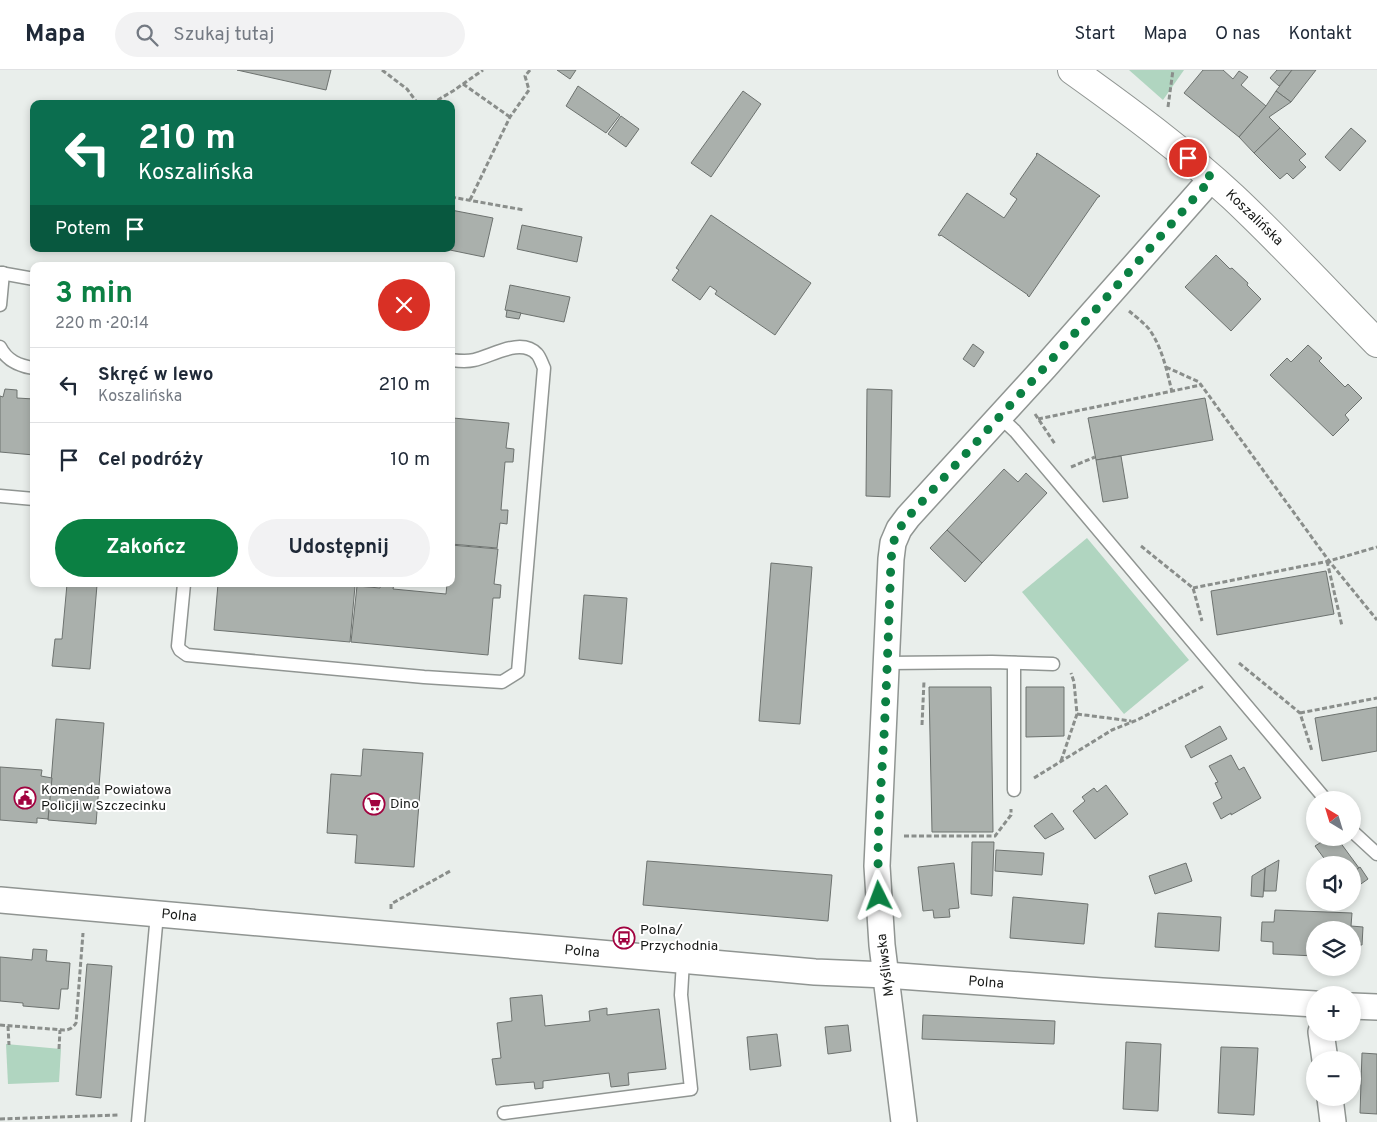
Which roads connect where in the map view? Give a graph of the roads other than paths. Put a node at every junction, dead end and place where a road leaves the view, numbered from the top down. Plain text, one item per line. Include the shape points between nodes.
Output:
1 (1072, 70) edge
2 (1212, 178) junction
3 (1, 273) edge
4 (30, 278) edge
5 (0, 305) edge
6 (1377, 343) edge
7 (0, 347) edge
8 (455, 361) edge
9 (30, 368) edge
10 (999, 416) junction
11 (0, 496) edge
12 (30, 499) edge
13 (184, 587) edge
14 (887, 663) junction
15 (1014, 663) junction
16 (1053, 664) road end
17 (1014, 790) road end
18 (1318, 791) edge
19 (1361, 839) edge
20 (1377, 854) edge
21 (0, 900) edge
22 (157, 914) junction
23 (683, 961) junction
24 (886, 975) junction
25 (1306, 1003) edge
26 (1361, 1006) edge
27 (1377, 1007) edge
28 (1331, 1106) edge
29 (504, 1113) dead end
30 (138, 1122) edge
31 (904, 1122) edge
32 (1333, 1122) edge

1 - 2 street, Koszalińska via 1132,113
2 - 6 street, Koszalińska
2 - 10 street, Myśliwska
3 - 4 lane
3 - 5 lane
7 - 9 lane via 7,358
8 - 13 lane via 465,362 512,348 526,348 538,354 544,368 518,672 502,682 424,678 187,655 178,646
10 - 14 street, Myśliwska via 899,529 891,560
10 - 18 lane
11 - 12 lane
14 - 15 lane
14 - 24 street, Myśliwska via 877,866
15 - 16 lane
15 - 17 lane
19 - 20 lane
21 - 22 street, Polna
22 - 23 street, Polna
22 - 30 lane
23 - 24 street, Polna
23 - 29 lane via 681,995 691,1089
24 - 25 street, Polna
24 - 31 street, Myśliwska
26 - 27 street
28 - 32 street

